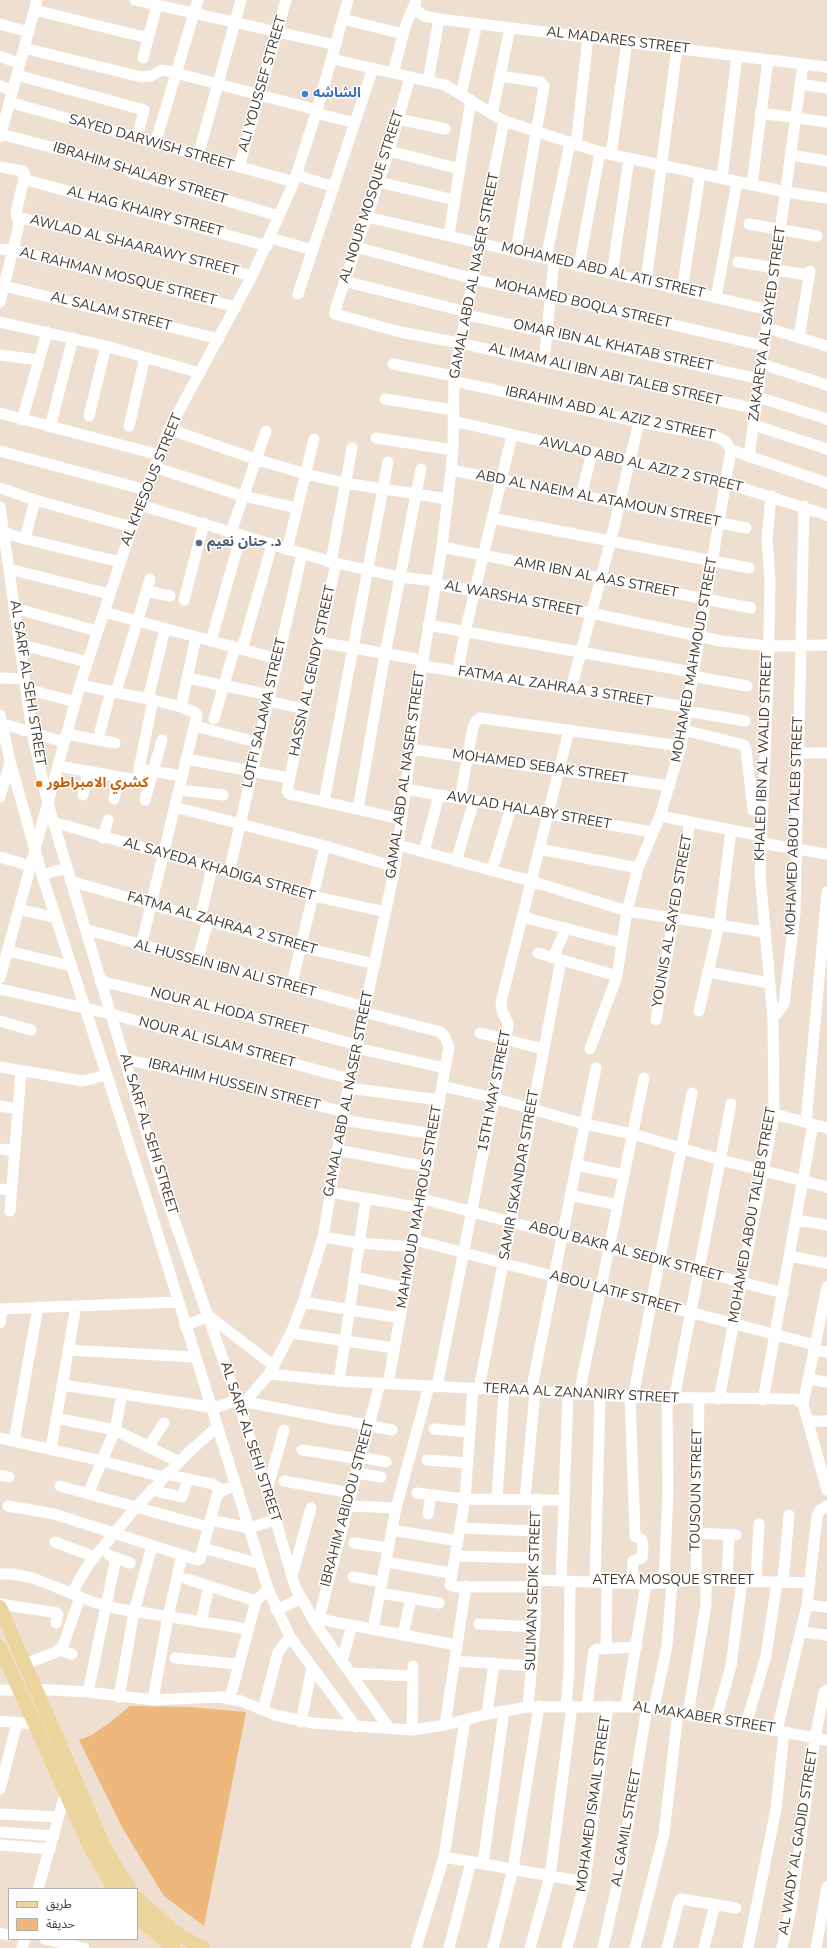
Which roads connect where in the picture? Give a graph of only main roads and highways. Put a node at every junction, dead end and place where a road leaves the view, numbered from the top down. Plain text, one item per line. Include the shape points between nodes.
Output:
1 (0, 1607) edge
2 (0, 1646) edge
3 (113, 1888) edge
4 (129, 1888) edge
5 (138, 1899) edge
6 (138, 1918) edge
7 (174, 1948) edge
8 (203, 1948) edge

1 - 4 main road via 107,1853
2 - 3 main road via 65,1794 98,1864
5 - 8 main road via 172,1930
6 - 7 main road

